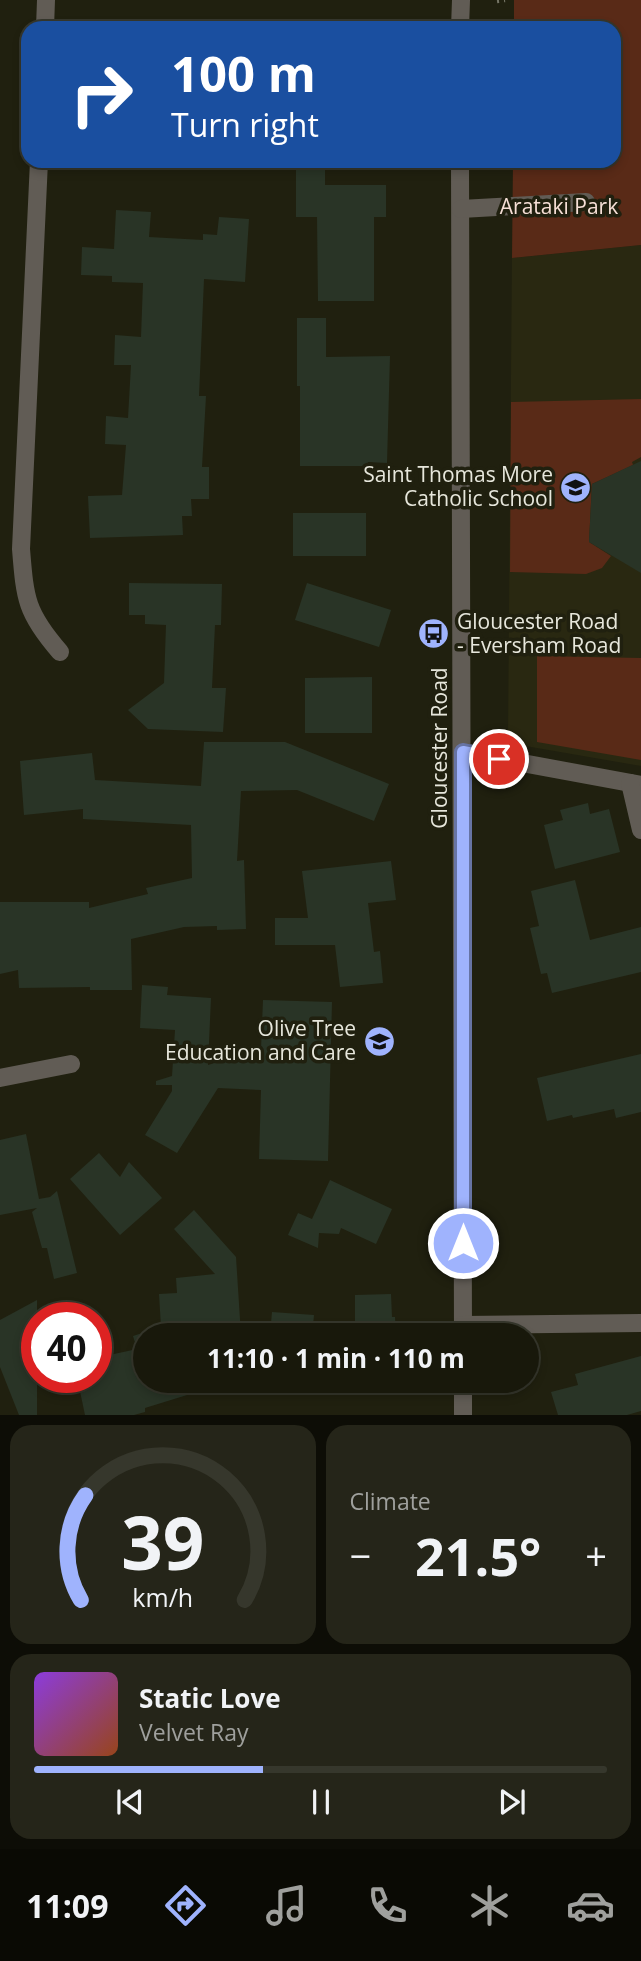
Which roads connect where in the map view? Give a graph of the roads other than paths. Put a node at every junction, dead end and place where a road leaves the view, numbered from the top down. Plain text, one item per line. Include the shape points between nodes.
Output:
1 (46, 0) edge
2 (461, 0) edge
3 (45, 21) edge
4 (460, 21) edge
5 (39, 168) edge
6 (460, 168) edge
7 (586, 202) dead end
8 (461, 209) junction
9 (60, 652) dead end
10 (463, 752) junction
11 (635, 784) edge
12 (641, 830) edge
13 (71, 1064) dead end
14 (0, 1078) edge
15 (641, 1322) edge
16 (463, 1323) edge
17 (539, 1327) edge
18 (463, 1393) edge
19 (463, 1415) edge

1 - 3 street
2 - 4 street
5 - 9 street via 21,549 25,594 38,627
6 - 8 street, Gloucester Road
7 - 8 street
8 - 10 street, Gloucester Road
10 - 11 street
10 - 16 street, Gloucester Road
11 - 12 street
13 - 14 street
15 - 17 street
18 - 19 street

